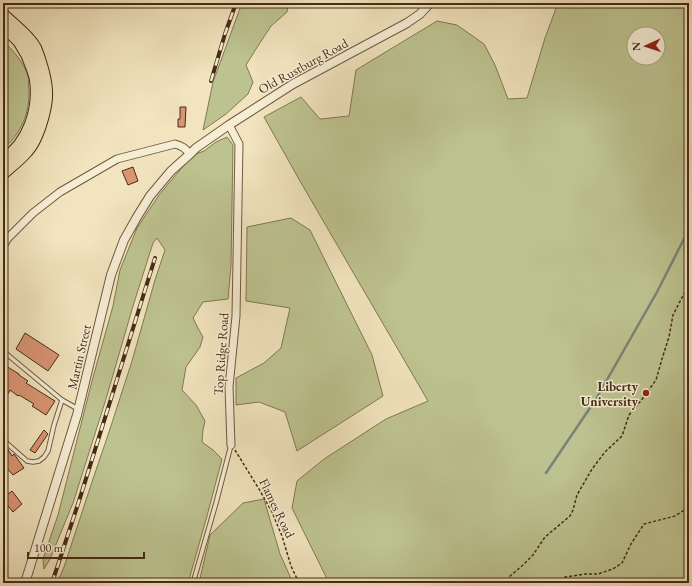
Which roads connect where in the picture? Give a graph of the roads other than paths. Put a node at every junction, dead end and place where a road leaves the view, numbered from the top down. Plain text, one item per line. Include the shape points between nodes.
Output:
1 (430, 3) edge
2 (3, 15) edge
3 (3, 27) edge
4 (229, 124) junction
5 (190, 154) junction
6 (3, 160) edge
7 (3, 173) edge
8 (3, 246) edge
9 (3, 351) edge
10 (62, 400) junction
11 (78, 410) junction
12 (3, 440) edge
13 (231, 445) joint
14 (25, 583) edge
15 (193, 583) edge

1 - 4 street, Old Rustburg Road via 407,23 299,80
2 - 7 highway via 21,30 34,47 44,74 46,93 43,118 34,140 23,155
3 - 6 highway via 20,41 29,58 36,79 37,103 32,124 22,143
4 - 5 street, Old Rustburg Road
4 - 13 street, Top Ridge Road via 239,144 236,316 229,387
5 - 8 street via 182,145 175,144 117,159 60,192 33,213
5 - 11 street, Martin Street via 171,171 150,196 124,240 111,275
9 - 10 lane
10 - 11 lane
10 - 12 lane via 48,451 39,461 26,461
11 - 14 street, Martin Street
13 - 15 lane, Top Ridge Road

